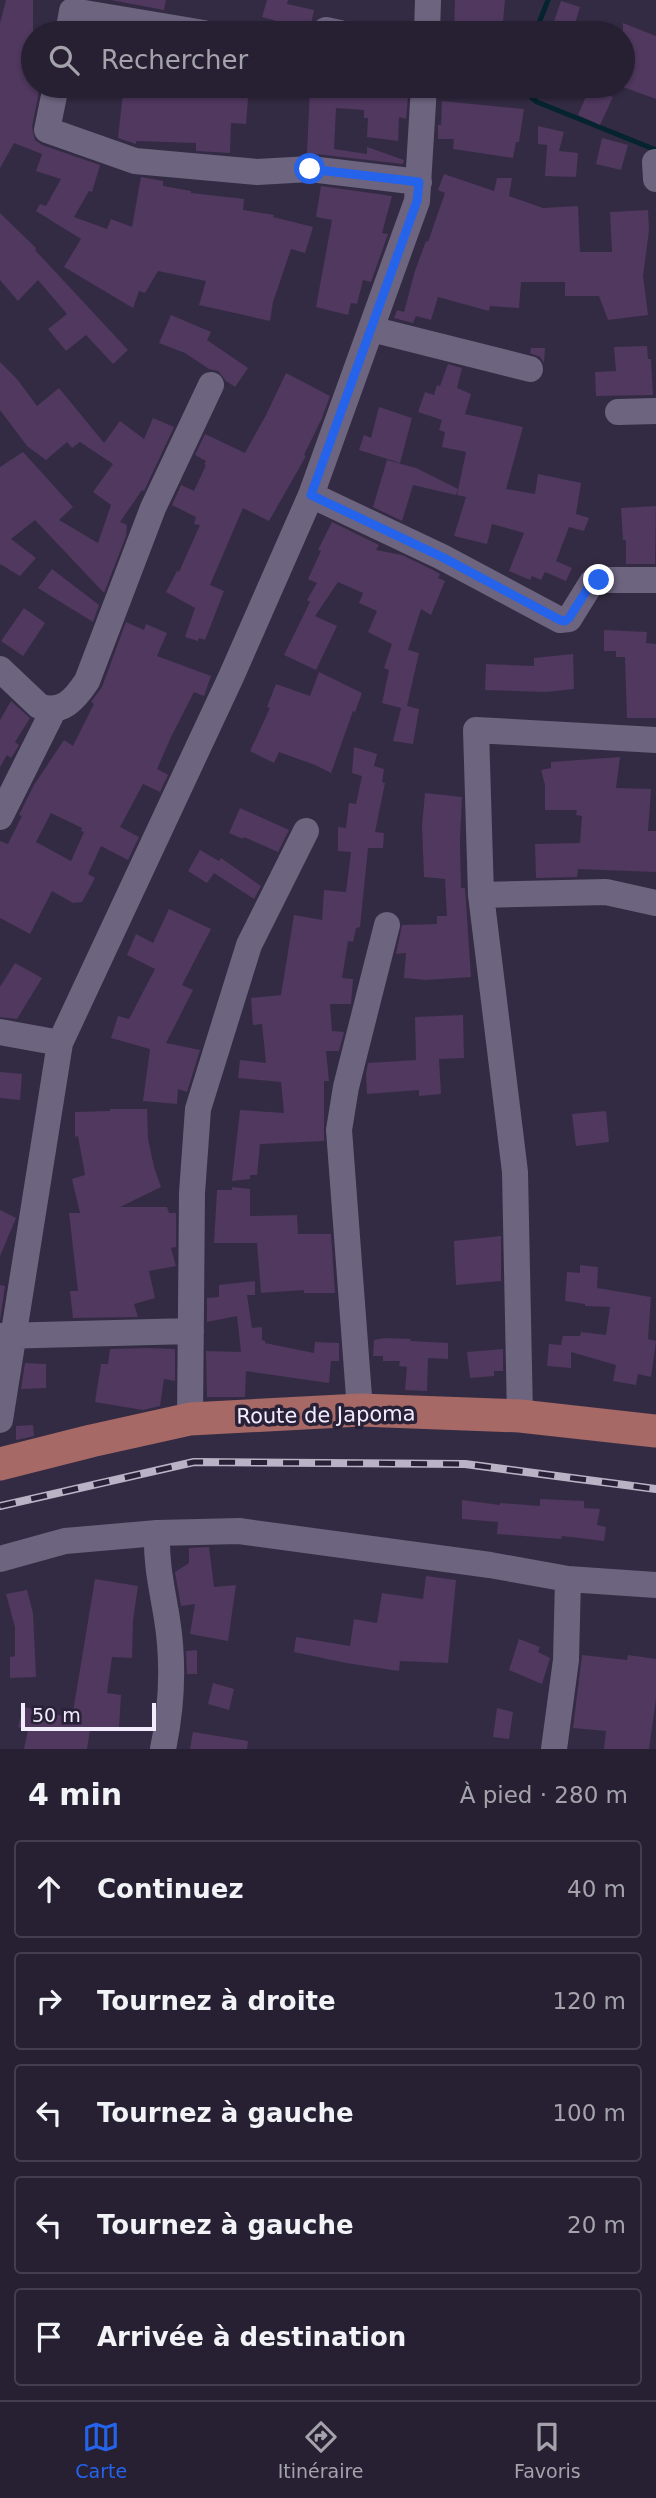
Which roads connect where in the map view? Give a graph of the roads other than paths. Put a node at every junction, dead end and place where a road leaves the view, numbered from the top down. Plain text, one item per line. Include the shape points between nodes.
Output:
1 (428, 0) edge
2 (70, 21) edge
3 (132, 21) edge
4 (427, 21) edge
5 (54, 98) edge
6 (423, 98) edge
7 (655, 162) edge
8 (656, 179) edge
9 (419, 182) junction
10 (371, 329) junction
11 (530, 369) dead end
12 (211, 386) dead end
13 (656, 411) edge
14 (618, 412) dead end
15 (311, 495) junction
16 (656, 580) edge
17 (0, 669) edge
18 (54, 709) junction
19 (656, 740) edge
20 (0, 817) edge
21 (306, 831) dead end
22 (481, 895) junction
23 (656, 903) edge
24 (387, 925) dead end
25 (0, 1032) edge
26 (60, 1043) junction
27 (191, 1331) junction
28 (7, 1336) edge
29 (360, 1410) junction
30 (520, 1416) junction
31 (190, 1419) junction
32 (0, 1420) edge
33 (656, 1431) edge
34 (0, 1464) edge
35 (157, 1533) junction
36 (0, 1559) edge
37 (568, 1579) junction
38 (656, 1586) edge
39 (163, 1749) edge
40 (554, 1749) edge

1 - 4 street
2 - 3 street via 72,11
5 - 9 street via 47,131 135,161 257,172 310,169
6 - 9 street
7 - 8 street
9 - 10 street via 417,201
10 - 11 street
10 - 15 street
12 - 18 street via 153,508 87,681 67,705
13 - 14 street
15 - 16 street via 560,620 569,618 592,582
15 - 26 street
17 - 18 street via 39,706
18 - 20 street
19 - 22 street via 476,730
21 - 27 street via 249,945 198,1109
22 - 23 street via 606,892
22 - 30 street via 515,1172
24 - 29 street via 339,1130
25 - 26 street
26 - 28 street
27 - 28 street
27 - 31 street
28 - 32 street
29 - 30 main road, Route de Japoma
29 - 31 main road, Route de Japoma
30 - 33 main road, Route de Japoma
31 - 34 main road, Route de Japoma
35 - 36 street via 56,1542
35 - 37 street via 252,1533
35 - 39 street via 156,1563 167,1621 172,1697
37 - 38 street
37 - 40 street via 566,1660

